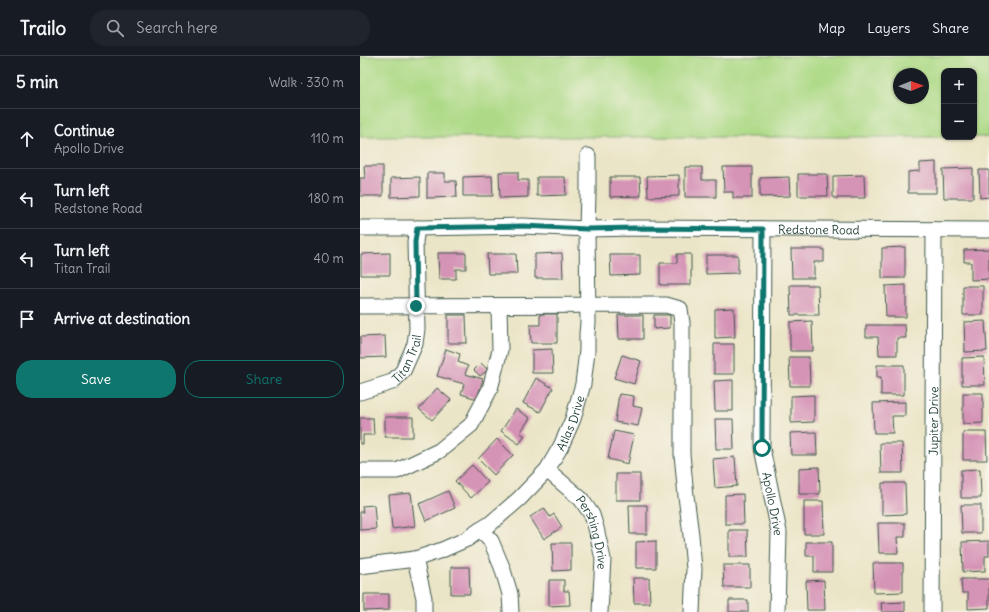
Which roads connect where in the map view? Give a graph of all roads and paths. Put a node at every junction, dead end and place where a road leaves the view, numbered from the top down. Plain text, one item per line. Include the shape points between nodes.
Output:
1 (588, 156) dead end
2 (360, 228) edge
3 (417, 228) junction
4 (587, 229) junction
5 (763, 229) junction
6 (934, 230) junction
7 (989, 230) edge
8 (360, 306) edge
9 (416, 306) junction
10 (499, 306) junction
11 (588, 306) junction
12 (360, 392) edge
13 (547, 470) junction
14 (360, 471) edge
15 (480, 530) junction
16 (415, 559) junction
17 (360, 566) edge
18 (424, 612) edge
19 (511, 612) edge
20 (600, 612) edge
21 (692, 612) edge
22 (777, 612) edge
23 (932, 612) edge

1 - 4 street, Atlas Drive
2 - 3 street, Redstone Road
3 - 4 street, Redstone Road via 523,226
3 - 9 street, Titan Trail
4 - 5 street, Redstone Road
4 - 11 street, Atlas Drive
5 - 6 street, Redstone Road
5 - 22 street, Apollo Drive via 762,448 779,532
6 - 7 street, Redstone Road
6 - 23 street, Jupiter Drive
8 - 9 street
9 - 10 street
9 - 12 street, Titan Trail via 415,344 403,371 392,382
10 - 11 street
10 - 14 street via 500,350 490,390 471,425 439,451 397,471
11 - 13 street, Atlas Drive via 583,384 573,419
11 - 21 street via 666,305 680,309 682,454 694,570
13 - 15 street, Atlas Drive via 519,499
13 - 20 street, Pershing Drive via 581,499 592,515 603,560
15 - 16 street, Atlas Drive via 467,539
15 - 19 street via 491,541 502,568 510,594
16 - 17 street, Atlas Drive
16 - 18 street via 424,598

